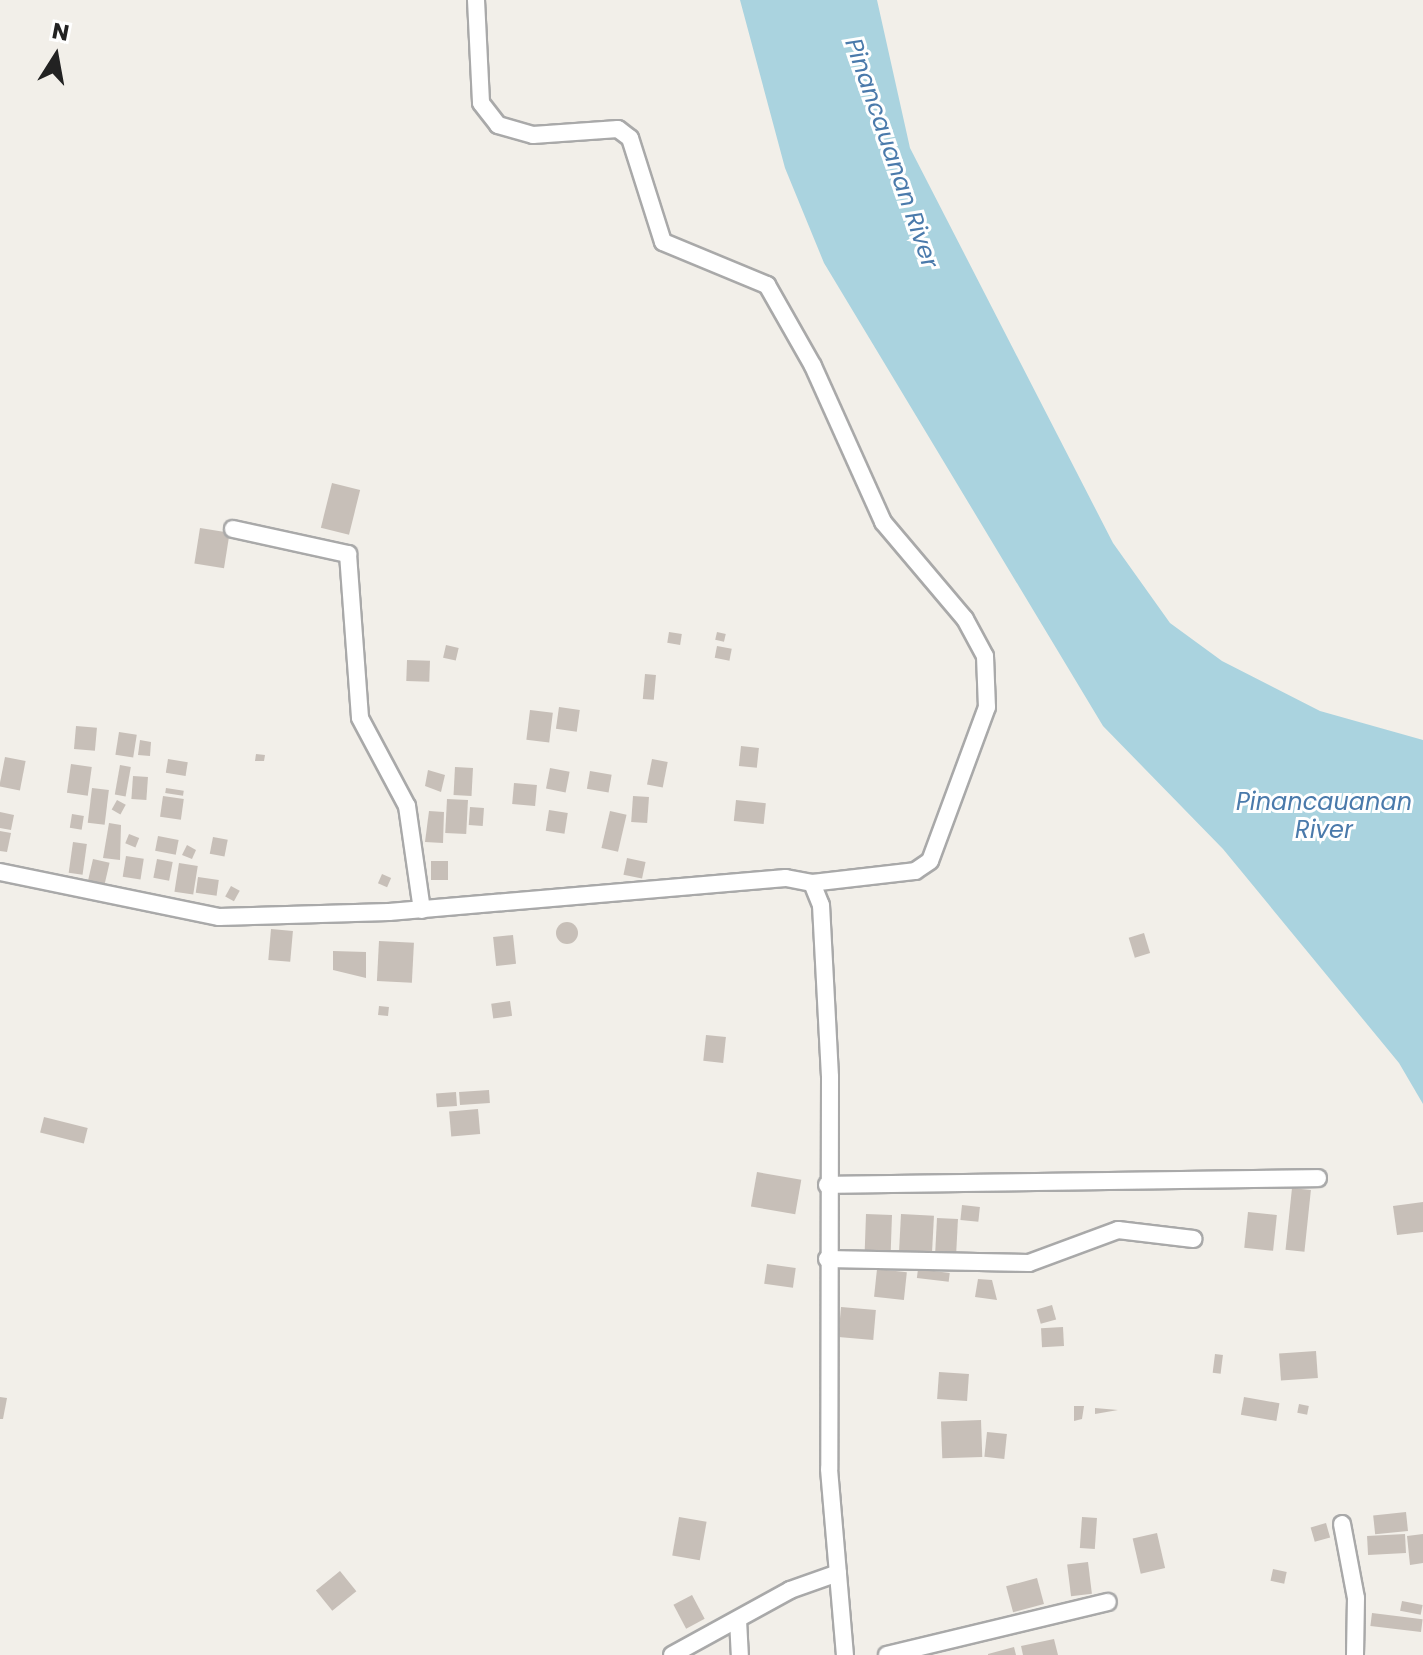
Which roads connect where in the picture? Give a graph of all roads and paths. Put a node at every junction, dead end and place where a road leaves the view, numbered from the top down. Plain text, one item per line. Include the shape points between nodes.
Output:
1 (476, 0) edge
2 (233, 529) dead end
3 (0, 872) edge
4 (812, 883) junction
5 (422, 910) junction
6 (1318, 1178) dead end
7 (827, 1185) junction
8 (1193, 1239) dead end
9 (827, 1259) junction
10 (1342, 1524) dead end
11 (838, 1573) junction
12 (1108, 1602) dead end
13 (738, 1620) junction
14 (672, 1655) edge
15 (740, 1655) edge
16 (845, 1655) edge
17 (887, 1655) edge
18 (1355, 1655) edge

1 - 4 street via 481,103 498,125 533,135 618,129 630,138 663,242 767,285 813,366 883,522 965,619 985,656 987,707 930,861 915,871
2 - 5 street via 348,554 360,718 407,806
3 - 5 street via 219,917
4 - 5 street via 786,878
4 - 7 street via 821,905 829,1062
6 - 7 street
7 - 9 street
8 - 9 street via 1118,1230 1029,1263
9 - 11 street
10 - 18 street via 1356,1598
11 - 13 street
11 - 16 street
12 - 17 street
13 - 14 street
13 - 15 street

